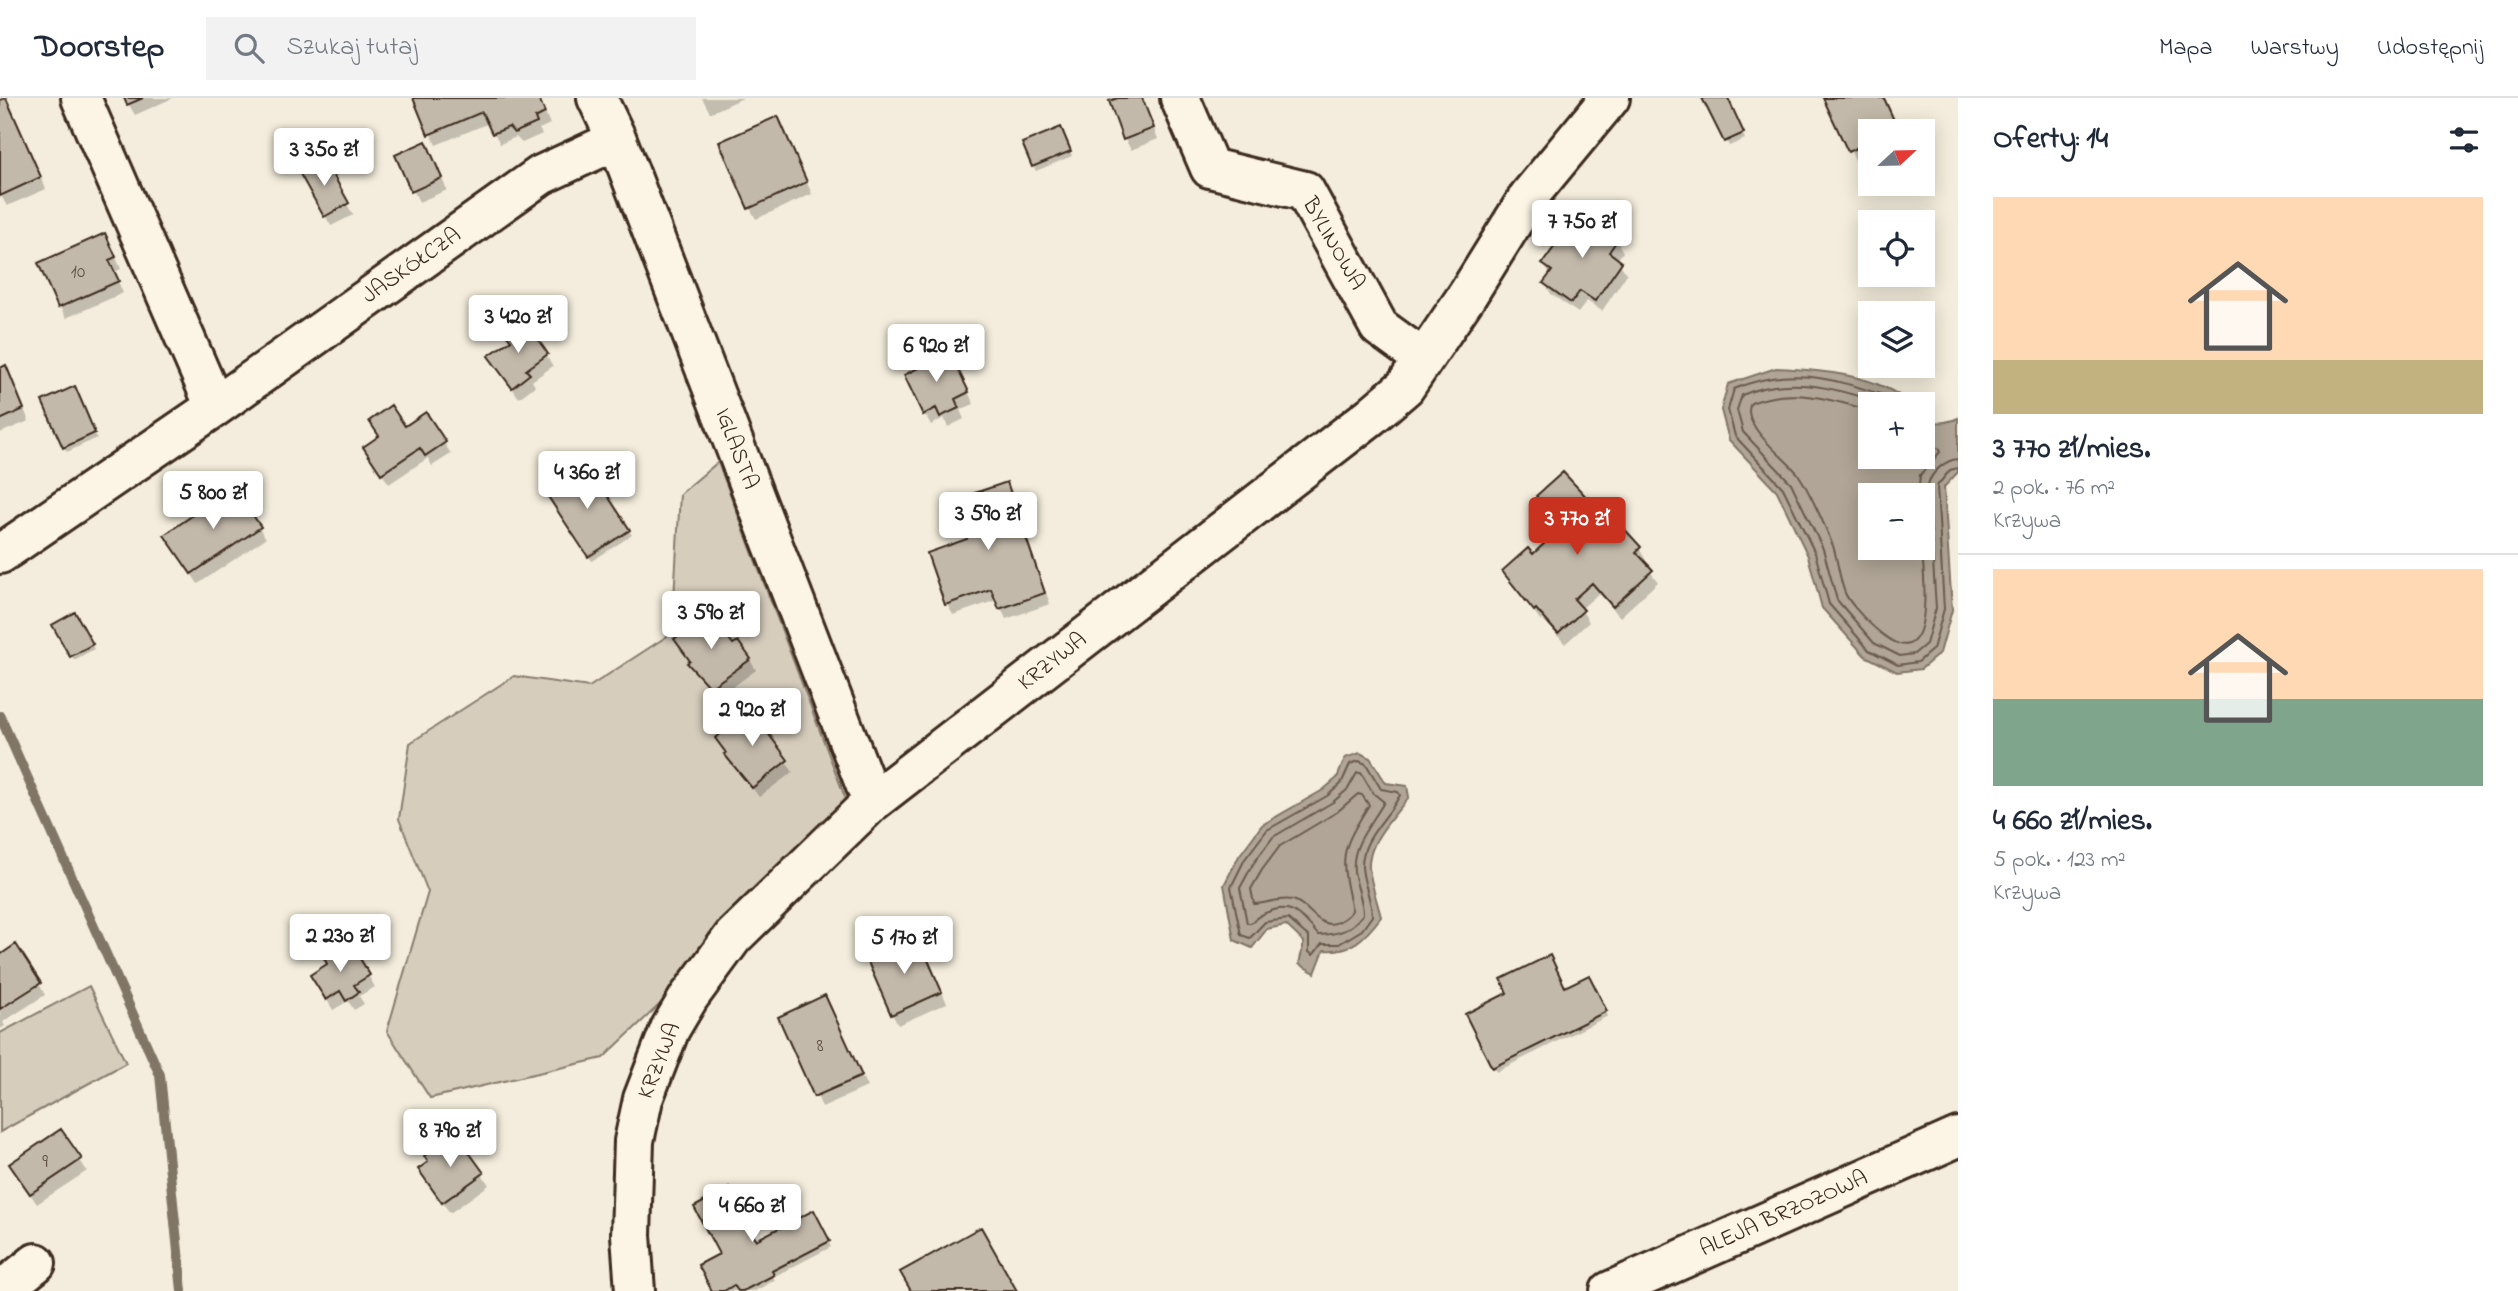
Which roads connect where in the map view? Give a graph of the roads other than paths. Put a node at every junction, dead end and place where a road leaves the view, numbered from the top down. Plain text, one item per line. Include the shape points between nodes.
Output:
1 (82, 98) edge
2 (597, 98) edge
3 (1180, 98) edge
4 (1610, 98) edge
5 (617, 140) junction
6 (1423, 359) junction
7 (215, 407) junction
8 (0, 554) edge
9 (872, 802) junction
10 (1958, 1137) edge
11 (36, 1264) dead end
12 (1, 1291) edge
13 (635, 1291) edge
14 (1610, 1291) edge

1 - 7 street
2 - 5 street, IGLASTA
3 - 6 street, BYLINOWA via 1210,167 1306,191 1379,327
4 - 6 street, KRZYWA via 1529,196
5 - 7 street, JASKÓŁCZA via 541,175
5 - 9 street, IGLASTA
6 - 9 street, KRZYWA via 1405,387 1371,416
7 - 8 street, JASKÓŁCZA
9 - 13 street, KRZYWA via 733,937 670,1028 643,1099 634,1141 631,1235
10 - 14 street, ALEJA BRZOZOWA
11 - 12 street

